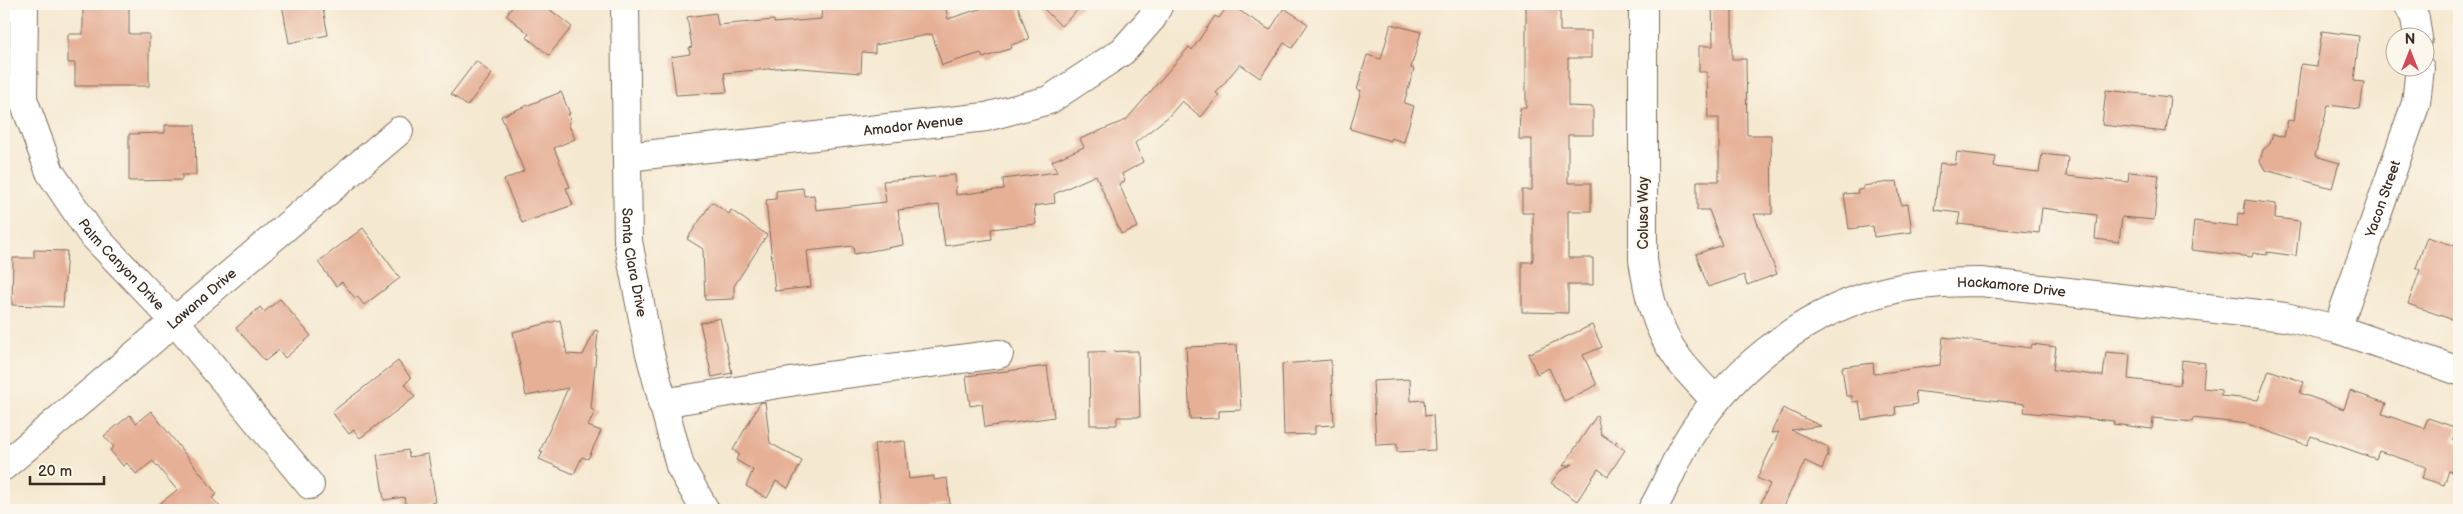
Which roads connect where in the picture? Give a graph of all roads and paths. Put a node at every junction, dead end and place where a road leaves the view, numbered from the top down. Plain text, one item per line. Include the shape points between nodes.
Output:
1 (24, 4) edge
2 (625, 4) edge
3 (1159, 4) edge
4 (1643, 4) edge
5 (2408, 4) edge
6 (2416, 28) edge
7 (2419, 78) edge
8 (399, 131) dead end
9 (627, 157) junction
10 (175, 322) junction
11 (2337, 329) junction
12 (999, 354) dead end
13 (2459, 370) edge
14 (1715, 400) junction
15 (662, 403) junction
16 (4, 466) edge
17 (310, 485) dead end
18 (705, 510) edge
19 (1652, 510) edge

1 - 10 street, Palm Canyon Drive via 23,99 50,172 90,232
2 - 9 street, Santa Clara Drive
3 - 9 street, Amador Avenue via 1152,18 1123,51 1049,100 986,117
4 - 14 street, Colusa Way via 1643,260 1648,294 1660,329 1676,357
5 - 6 street
7 - 11 street, Yacon Street via 2416,103
8 - 10 street, Lawana Drive
9 - 15 street, Santa Clara Drive via 628,241
10 - 16 street, Lawana Drive
10 - 17 street, Palm Canyon Drive
11 - 13 street, Hackamore Drive
11 - 14 street, Hackamore Drive via 2285,317 1982,282 1934,283 1890,290 1837,308 1784,338 1749,366
12 - 15 street via 821,377
14 - 19 street, Hackamore Drive via 1691,434
15 - 18 street, Santa Clara Drive via 680,466

